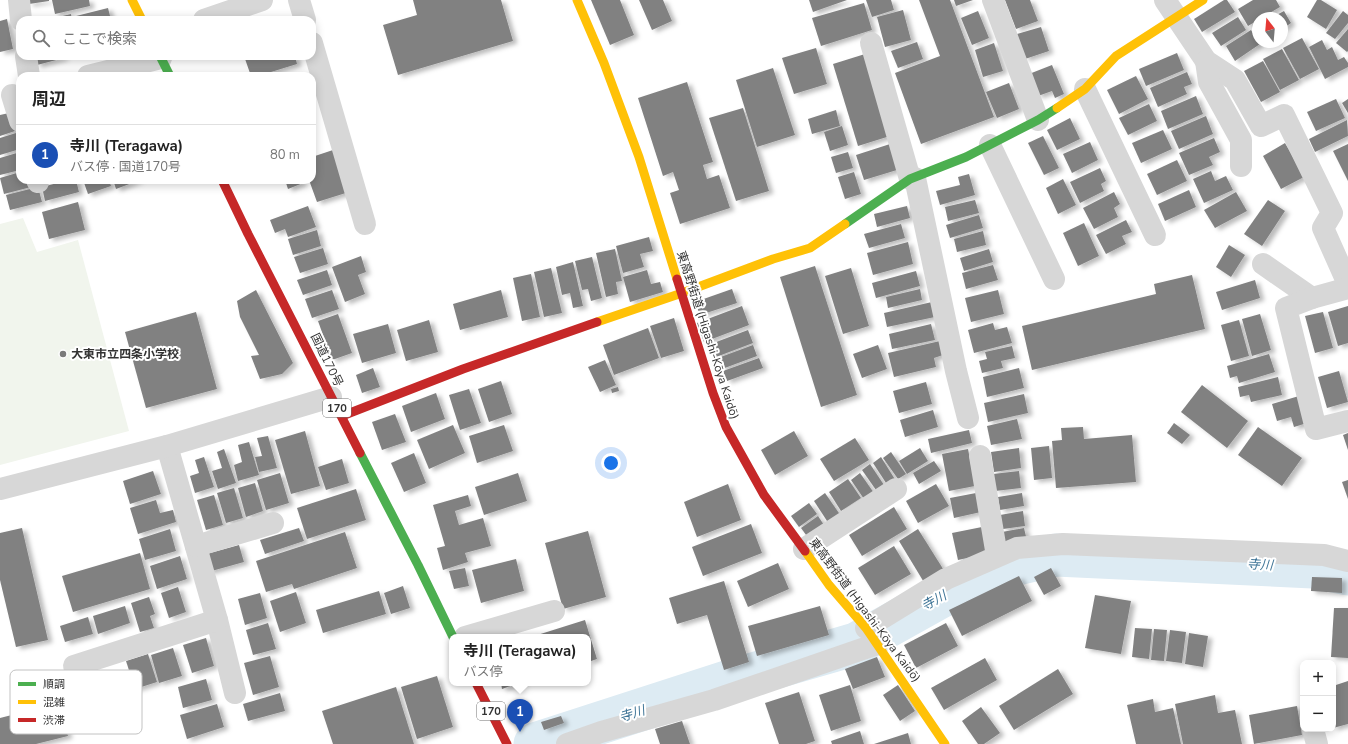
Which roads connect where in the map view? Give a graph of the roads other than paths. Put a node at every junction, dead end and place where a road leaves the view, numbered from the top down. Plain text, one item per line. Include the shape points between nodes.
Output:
1 (19, 0) edge
2 (132, 0) edge
3 (262, 0) edge
4 (299, 0) edge
5 (577, 0) edge
6 (993, 0) edge
7 (1203, 0) edge
8 (1171, 8) edge
9 (21, 16) edge
10 (140, 16) edge
11 (216, 16) edge
12 (304, 16) edge
13 (871, 43) dead end
14 (316, 57) edge
15 (27, 60) edge
16 (1206, 61) junction
17 (164, 63) edge
18 (28, 72) edge
19 (111, 72) edge
20 (1085, 89) junction
21 (11, 96) edge
22 (16, 110) edge
23 (1038, 120) junction
24 (990, 145) junction
25 (1242, 166) dead end
26 (913, 178) junction
27 (224, 184) edge
28 (365, 224) dead end
29 (1154, 235) dead end
30 (1263, 264) dead end
31 (1054, 279) dead end
32 (1348, 284) edge
33 (1348, 288) edge
34 (682, 293) junction
35 (1312, 298) junction
36 (336, 407) junction
37 (968, 418) dead end
38 (1348, 421) edge
39 (167, 446) junction
40 (980, 456) dead end
41 (896, 488) dead end
42 (0, 489) edge
43 (272, 523) dead end
44 (196, 546) junction
45 (804, 549) junction
46 (997, 556) junction
47 (1348, 561) edge
48 (554, 612) dead end
49 (217, 620) junction
50 (452, 634) edge
51 (477, 634) edge
52 (871, 636) junction
53 (74, 666) dead end
54 (478, 686) edge
55 (235, 693) dead end
56 (1314, 732) edge
57 (506, 742) edge
58 (567, 744) edge
59 (944, 744) edge
60 (1317, 744) edge

1 - 9 street
2 - 10 main road
3 - 11 street
4 - 12 street
5 - 34 main road, 東高野街道 (Higashi-Kōya Kaidō) via 639,157
6 - 23 street
7 - 8 main road
8 - 16 street
8 - 20 main road via 1116,56
13 - 26 street
14 - 28 street
15 - 18 street
16 - 25 street via 1209,82 1241,140
16 - 32 street via 1235,80 1261,126 1284,115 1332,213 1323,228
17 - 19 street
20 - 23 main road
20 - 29 street
21 - 22 street
23 - 24 main road
24 - 26 main road
24 - 31 street
26 - 34 main road via 810,248
26 - 37 street
27 - 36 main road, 国道170号 / 170
30 - 35 street
33 - 35 street
34 - 36 main road via 463,369 396,396
34 - 45 main road, 東高野街道 (Higashi-Kōya Kaidō) via 726,427 764,495
35 - 38 street via 1286,308 1316,429
36 - 39 street
36 - 50 main road, 国道170号 / 170
39 - 42 street
39 - 44 street
40 - 46 street
41 - 45 street
43 - 44 street
44 - 49 street
45 - 52 main road, 東高野街道 (Higashi-Kōya Kaidō) via 829,585
46 - 47 street via 1017,548 1063,544 1324,555
46 - 52 street via 946,579
48 - 51 street
49 - 53 street
49 - 55 street
52 - 58 street via 714,700
52 - 59 main road, 東高野街道 (Higashi-Kōya Kaidō)
54 - 57 main road, 170
56 - 60 street

